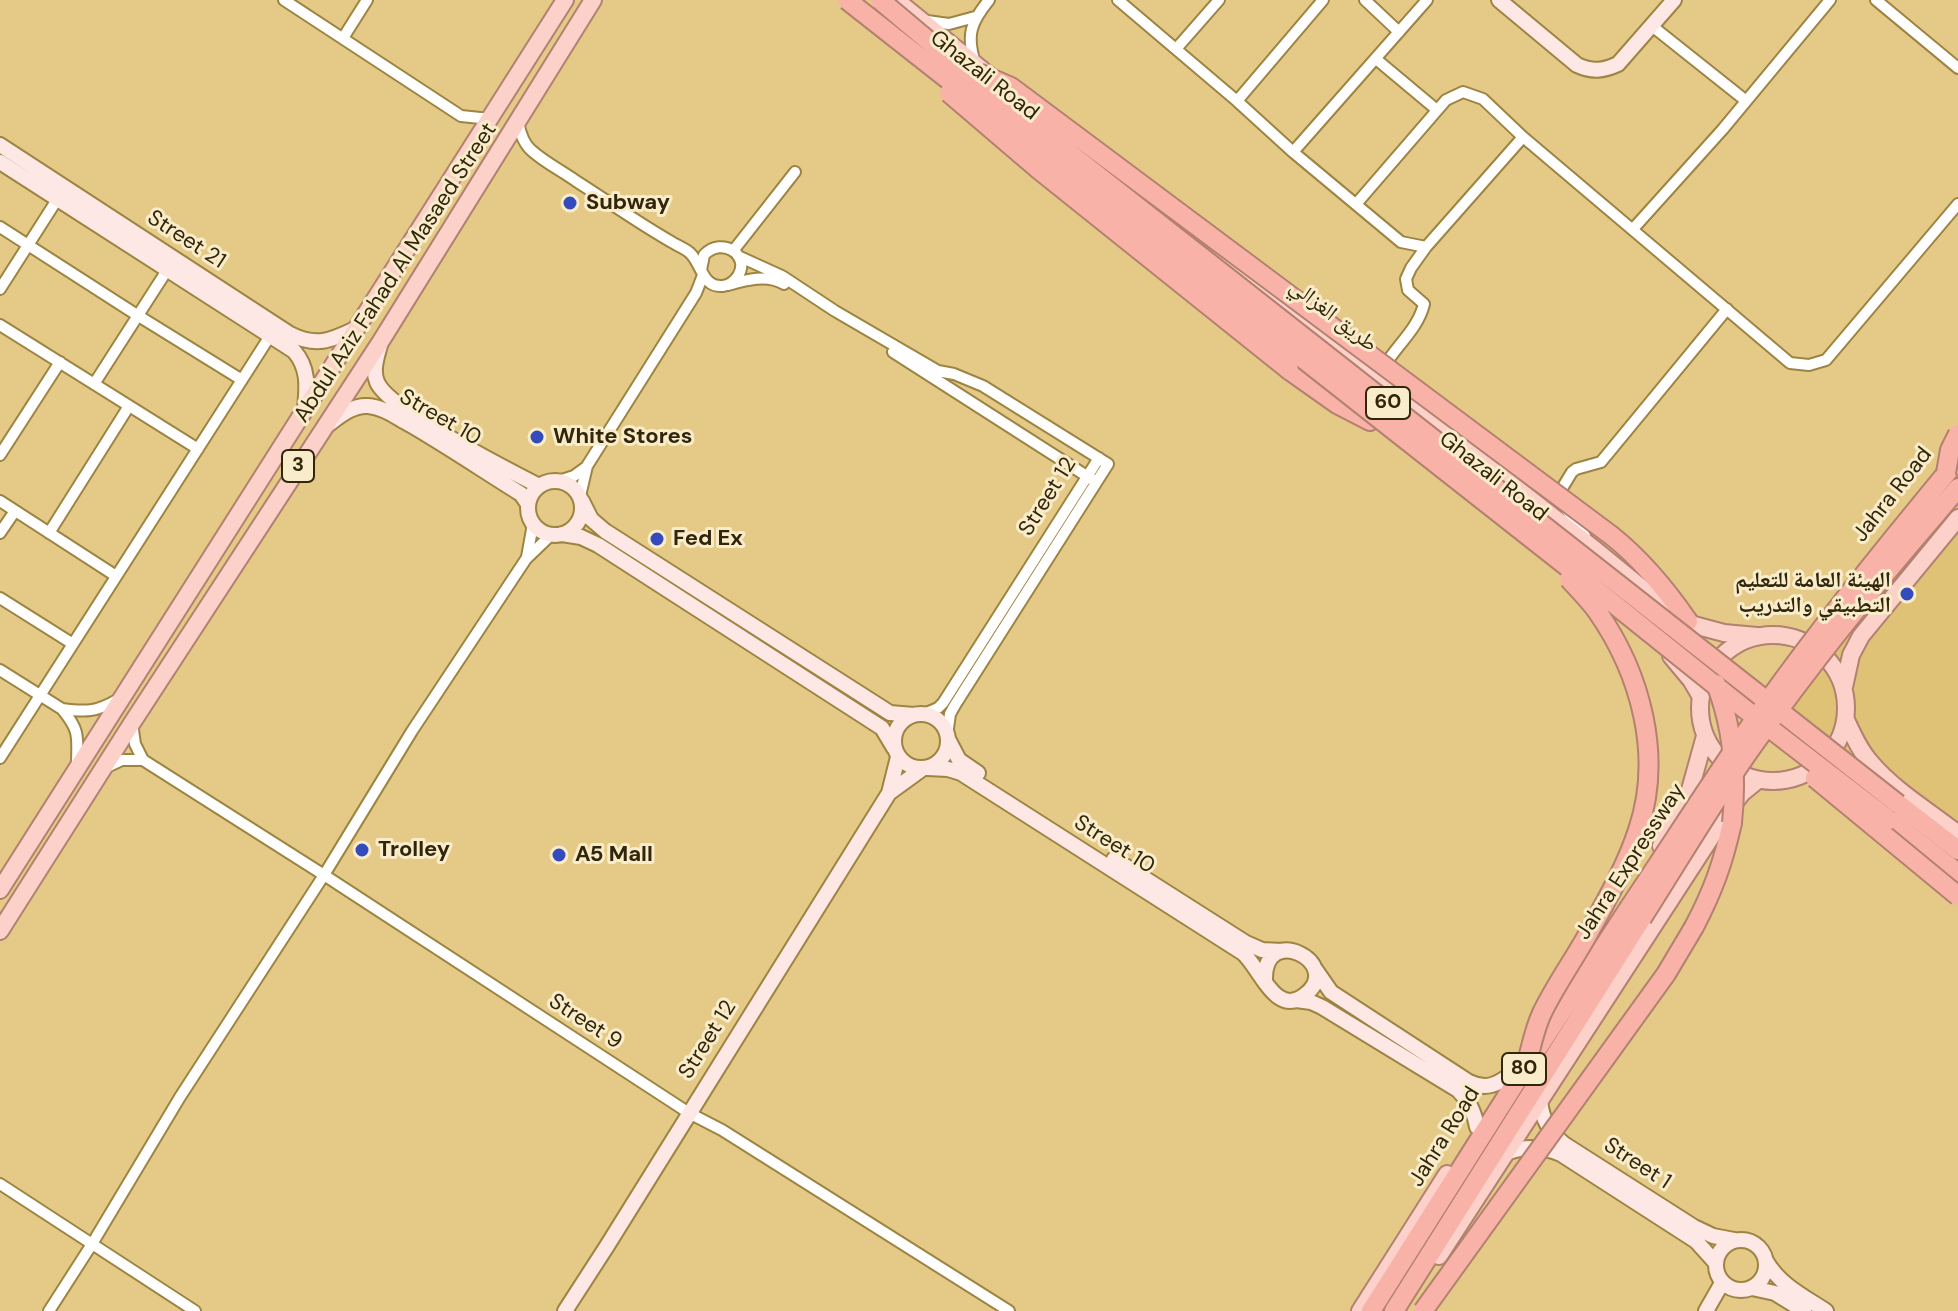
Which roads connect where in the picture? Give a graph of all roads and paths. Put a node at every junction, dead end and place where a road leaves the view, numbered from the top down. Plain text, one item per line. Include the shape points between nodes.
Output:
1 (284, 0) edge
2 (367, 0) edge
3 (565, 0) edge
4 (593, 0) edge
5 (837, 0) edge
6 (847, 0) edge
7 (880, 0) edge
8 (896, 0) edge
9 (989, 0) edge
10 (1118, 0) edge
11 (1219, 0) edge
12 (1323, 0) edge
13 (1365, 0) edge
14 (1427, 0) edge
15 (1674, 0) edge
16 (1830, 0) edge
17 (1876, 0) edge
18 (1504, 1) edge
19 (975, 17) junction
20 (921, 19) junction
21 (1652, 26) junction
22 (1399, 32) junction
23 (891, 33) junction
24 (343, 38) junction
25 (1176, 49) junction
26 (1376, 59) junction
27 (956, 64) junction
28 (976, 65) junction
29 (1958, 68) edge
30 (1745, 100) junction
31 (1237, 101) junction
32 (1437, 110) junction
33 (461, 116) junction
34 (490, 119) junction
35 (518, 122) junction
36 (1523, 137) junction
37 (475, 143) junction
38 (0, 145) edge
39 (528, 148) junction
40 (501, 149) junction
41 (1293, 152) junction
42 (0, 162) edge
43 (795, 172) dead end
44 (452, 180) junction
45 (61, 193) junction
46 (1357, 203) junction
47 (1958, 204) edge
48 (0, 227) edge
49 (1633, 229) junction
50 (28, 245) junction
51 (1426, 247) junction
52 (689, 251) junction
53 (708, 251) junction
54 (736, 253) junction
55 (171, 264) junction
56 (702, 272) junction
57 (414, 285) junction
58 (725, 285) junction
59 (0, 289) edge
60 (693, 298) junction
61 (1727, 309) junction
62 (137, 315) junction
63 (0, 325) edge
64 (355, 329) junction
65 (270, 336) junction
66 (381, 341) junction
67 (60, 362) junction
68 (242, 380) junction
69 (94, 384) junction
70 (1384, 384) junction
71 (983, 386) junction
72 (969, 401) junction
73 (129, 406) junction
74 (305, 408) junction
75 (1370, 421) junction
76 (322, 429) junction
77 (1958, 434) edge
78 (1958, 448) edge
79 (198, 449) junction
80 (0, 455) edge
81 (587, 466) junction
82 (1092, 480) junction
83 (559, 481) junction
84 (1954, 481) edge
85 (539, 486) junction
86 (581, 499) junction
87 (0, 501) edge
88 (528, 504) junction
89 (15, 511) junction
90 (1958, 518) edge
91 (533, 524) junction
92 (0, 533) edge
93 (49, 533) junction
94 (556, 535) junction
95 (1541, 546) junction
96 (1593, 548) junction
97 (526, 559) junction
98 (116, 576) junction
99 (0, 598) edge
100 (1757, 636) junction
101 (1797, 638) junction
102 (73, 644) junction
103 (0, 670) edge
104 (1844, 689) junction
105 (1724, 692) junction
106 (40, 696) junction
107 (122, 697) junction
108 (1701, 697) junction
109 (62, 709) junction
110 (919, 714) junction
111 (1846, 720) junction
112 (132, 723) junction
113 (1705, 736) junction
114 (948, 737) junction
115 (4, 744) edge
116 (896, 753) junction
117 (0, 758) edge
118 (143, 760) junction
119 (103, 768) junction
120 (924, 768) junction
121 (77, 769) junction
122 (1797, 777) junction
123 (1758, 780) junction
124 (889, 793) junction
125 (1958, 834) edge
126 (1068, 837) junction
127 (1958, 850) edge
128 (1958, 873) edge
129 (324, 875) junction
130 (1958, 884) edge
131 (0, 890) edge
132 (1958, 896) edge
133 (8, 906) edge
134 (0, 931) edge
135 (1284, 951) junction
136 (1315, 969) junction
137 (1265, 981) junction
138 (1296, 1000) junction
139 (1519, 1070) junction
140 (1540, 1101) junction
141 (689, 1113) junction
142 (1477, 1127) junction
143 (1506, 1153) junction
144 (0, 1184) edge
145 (1734, 1240) junction
146 (92, 1244) junction
147 (1766, 1261) junction
148 (1715, 1262) junction
149 (1728, 1286) junction
150 (1752, 1288) junction
151 (49, 1311) edge
152 (195, 1311) edge
153 (565, 1311) edge
154 (1009, 1311) edge
155 (1360, 1311) edge
156 (1371, 1311) edge
157 (1394, 1311) edge
158 (1403, 1311) edge
159 (1423, 1311) edge
160 (1706, 1311) edge
161 (1714, 1311) edge
162 (1804, 1311) edge
163 (1826, 1311) edge

1 - 24 street
2 - 24 street
3 - 34 main road, Abdul Aziz Fahad Al Masaed Street / 3
4 - 35 main road, Abdul Aziz Fahad Al Masaed Street / 3
5 - 75 main road
6 - 23 highway, Ghazali Road / 60, bridge
7 - 27 highway, Ghazali Road / 60, bridge
8 - 20 main road, طريق الغزالي
9 - 19 street
10 - 25 street
11 - 25 street
12 - 31 street
13 - 22 street
14 - 22 street
15 - 21 street
16 - 30 street
17 - 29 street
18 - 21 street via 1577,65 1597,71 1618,64
19 - 20 street via 949,24
19 - 28 street via 971,41
20 - 28 main road, طريق الغزالي
21 - 30 street
22 - 26 street
23 - 75 highway, bridge via 967,109 1289,370
23 - 95 highway, Ghazali Road / 60, bridge
24 - 33 street
25 - 31 street
26 - 32 street
26 - 41 street
27 - 127 highway, Ghazali Road / 60, bridge
27 - 159 highway, bridge via 1011,87 1625,547 1688,621 1718,689 1733,757 1734,801 1724,860 1711,895 1666,974
28 - 70 main road, طريق الغزالي
30 - 49 street
31 - 41 street
32 - 36 street via 1463,92 1483,99
32 - 46 street
33 - 34 street
33 - 37 street
34 - 37 main road, Abdul Aziz Fahad Al Masaed Street / 3
35 - 39 street
35 - 40 main road, Abdul Aziz Fahad Al Masaed Street / 3
36 - 49 street
36 - 51 street
37 - 44 main road, Abdul Aziz Fahad Al Masaed Street / 3
38 - 45 street, Street 21
39 - 40 street
39 - 52 street
40 - 57 main road, Abdul Aziz Fahad Al Masaed Street / 3
41 - 46 street
42 - 45 street, Street 21
43 - 54 street
44 - 57 main road via 463,176 466,189 418,264
44 - 64 main road, Abdul Aziz Fahad Al Masaed Street / 3
45 - 50 street
45 - 55 street, Street 21
46 - 51 street via 1401,242
47 - 61 street via 1826,360 1790,363
48 - 50 street
49 - 61 street
50 - 59 street
50 - 62 street
51 - 70 street via 1406,279 1408,290 1424,304 1423,311 1382,369
52 - 53 street
52 - 56 street
53 - 54 street via 723,246
53 - 56 street
54 - 58 street via 741,269
54 - 71 street via 938,371
55 - 62 street
55 - 64 street, Street 21 via 303,341 332,340
55 - 65 street, Street 21
56 - 58 street via 711,283
56 - 60 street
57 - 66 main road, Abdul Aziz Fahad Al Masaed Street / 3
58 - 60 street
58 - 72 street via 779,281
60 - 81 street
61 - 96 street via 1601,462 1580,467 1564,484 1562,503
62 - 68 street
62 - 69 street
63 - 67 street
64 - 74 main road, Abdul Aziz Fahad Al Masaed Street / 3
65 - 68 street
65 - 74 street, Street 21 via 300,358 307,379
66 - 76 main road, Abdul Aziz Fahad Al Masaed Street / 3
66 - 85 street, Street 10 via 375,371 387,396
67 - 69 street
67 - 80 street
68 - 79 street
69 - 73 street
70 - 96 main road, طريق الغزالي
71 - 72 street
71 - 82 street, Street 12 via 1104,461
72 - 82 street
73 - 79 street
73 - 93 street
74 - 107 main road, Abdul Aziz Fahad Al Masaed Street / 3
75 - 108 main road via 1672,657
76 - 88 street, Street 10 via 352,409 382,410 521,494
76 - 112 main road, Abdul Aziz Fahad Al Masaed Street / 3
77 - 84 highway, bridge via 1950,450
78 - 101 main road, Jahra Road via 1829,608
79 - 98 street
81 - 83 street
81 - 86 street
82 - 110 street, Street 12 via 943,703
82 - 114 street, Street 12 via 955,705
83 - 85 street
83 - 86 street via 574,488
84 - 139 highway, Jahra Expressway / 80, bridge via 1832,616 1746,733
84 - 157 highway, Jahra Expressway / 80, bridge via 1752,747
85 - 88 street
86 - 94 street via 579,522
86 - 110 street via 605,531 890,713
87 - 89 street
88 - 91 street
89 - 92 street
89 - 93 street
90 - 104 main road via 1861,636
91 - 94 street
91 - 97 street
93 - 98 street
94 - 97 street
94 - 116 street via 598,545 801,675 882,728
95 - 105 highway, Ghazali Road / 60, bridge
95 - 139 highway, bridge via 1617,643 1633,677 1649,756 1645,806 1623,868 1543,1012
96 - 100 main road, طريق الغزالي via 1677,617 1724,633
97 - 129 street
98 - 102 street
99 - 102 street
100 - 101 main road
100 - 108 main road via 1720,658
101 - 104 main road via 1830,661
102 - 106 street
103 - 106 street
104 - 111 main road
105 - 128 highway, Ghazali Road / 60, bridge
105 - 132 highway, bridge via 1744,719
106 - 109 street
106 - 115 street
107 - 109 street via 92,711
107 - 121 main road, Abdul Aziz Fahad Al Masaed Street / 3
108 - 113 main road
109 - 121 street via 76,727
110 - 114 street via 939,721
110 - 116 street via 906,718 895,731
111 - 122 main road via 1824,761
111 - 125 main road via 1870,762
112 - 118 street
112 - 119 main road, Abdul Aziz Fahad Al Masaed Street / 3
113 - 123 main road via 1721,760
113 - 139 main road, Jahra Road via 1690,790 1662,845
114 - 120 street via 945,754
114 - 126 street, Street 10 via 964,765
115 - 117 street
116 - 120 street via 905,764
116 - 124 street, Street 12
118 - 119 street via 122,760
118 - 129 street, Street 9
119 - 133 main road, Abdul Aziz Fahad Al Masaed Street / 3
120 - 124 street, Street 12
120 - 126 street, Street 10 via 961,773
121 - 131 main road, Abdul Aziz Fahad Al Masaed Street / 3
122 - 123 main road
122 - 130 main road via 1848,800
123 - 140 main road via 1728,811
124 - 141 street, Street 12
126 - 135 street, Street 10 via 1246,943
126 - 137 street, Street 10 via 1243,953
129 - 141 street, Street 9
129 - 146 street
133 - 134 main road, Abdul Aziz Fahad Al Masaed Street / 3
135 - 136 street via 1302,953
135 - 137 street via 1268,962
136 - 138 street via 1312,988
136 - 139 street via 1331,992 1469,1082 1488,1087
137 - 138 street via 1276,996
138 - 142 street via 1322,1007 1458,1090 1475,1113
139 - 142 main road, Jahra Road
139 - 156 highway, Jahra Expressway / 80
140 - 143 main road
140 - 145 street, Street 1 via 1545,1122 1564,1144 1694,1227
141 - 153 street, Street 12
141 - 154 street, Street 9
142 - 155 main road, Jahra Road
143 - 148 street, Street 1 via 1532,1147 1561,1154 1696,1241
143 - 158 main road
144 - 146 street
145 - 147 street via 1751,1241
145 - 148 street
146 - 151 street
146 - 152 street
147 - 150 street via 1763,1276
147 - 163 street via 1788,1287
148 - 149 street
149 - 150 street
149 - 160 street
149 - 161 street
150 - 162 street via 1775,1293

